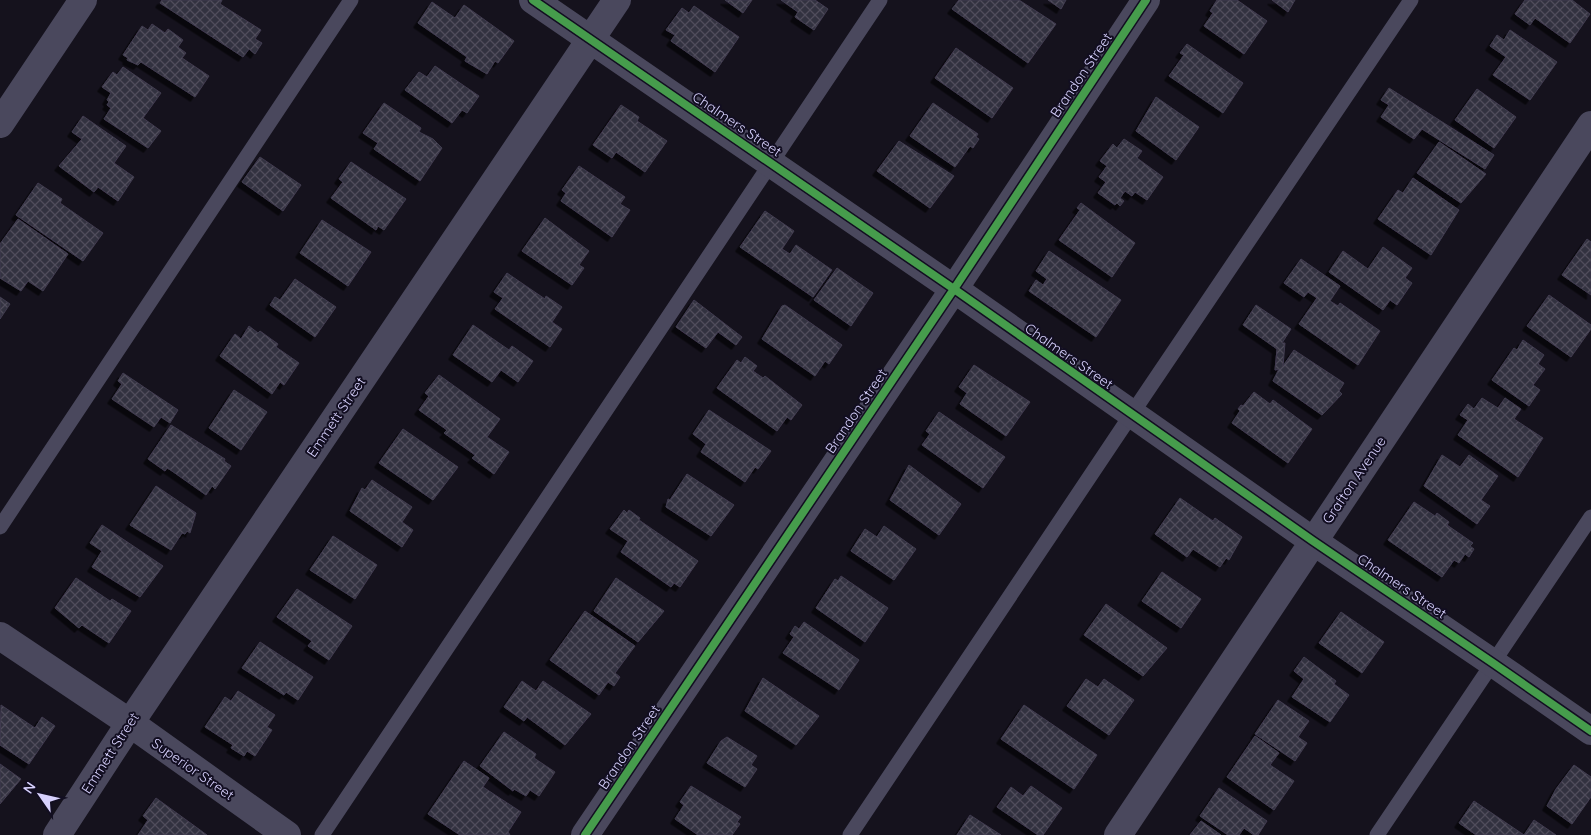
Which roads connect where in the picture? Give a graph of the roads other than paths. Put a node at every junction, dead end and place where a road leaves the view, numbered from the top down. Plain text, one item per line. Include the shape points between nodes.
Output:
1 (83, 0) edge
2 (351, 0) edge
3 (533, 0) edge
4 (617, 0) edge
5 (880, 0) edge
6 (1146, 0) edge
7 (1411, 0) edge
8 (590, 40) junction
9 (0, 124) edge
10 (1591, 125) edge
11 (771, 163) junction
12 (954, 289) junction
13 (1131, 415) junction
14 (1591, 517) edge
15 (0, 527) edge
16 (1313, 542) junction
17 (0, 636) edge
18 (1493, 663) junction
19 (130, 723) junction
20 (1591, 731) edge
21 (57, 835) edge
22 (287, 835) edge
23 (322, 835) edge
24 (585, 835) edge
25 (850, 835) edge
26 (1118, 835) edge
27 (1377, 835) edge

1 - 9 street
2 - 15 lane
3 - 8 street, Chalmers Street
4 - 8 street, Emmett Street
5 - 11 lane
6 - 12 street, Brandon Street
7 - 13 lane
8 - 11 street, Chalmers Street
8 - 19 street, Emmett Street
10 - 16 street, Grafton Avenue
11 - 12 street, Chalmers Street
11 - 23 lane
12 - 13 street, Chalmers Street
12 - 24 street, Brandon Street
13 - 16 street, Chalmers Street
13 - 25 lane
14 - 18 lane
16 - 18 street, Chalmers Street
16 - 26 street, Grafton Avenue
17 - 19 street, Superior Street
18 - 20 street, Chalmers Street
18 - 27 lane
19 - 21 street, Emmett Street
19 - 22 street, Superior Street

